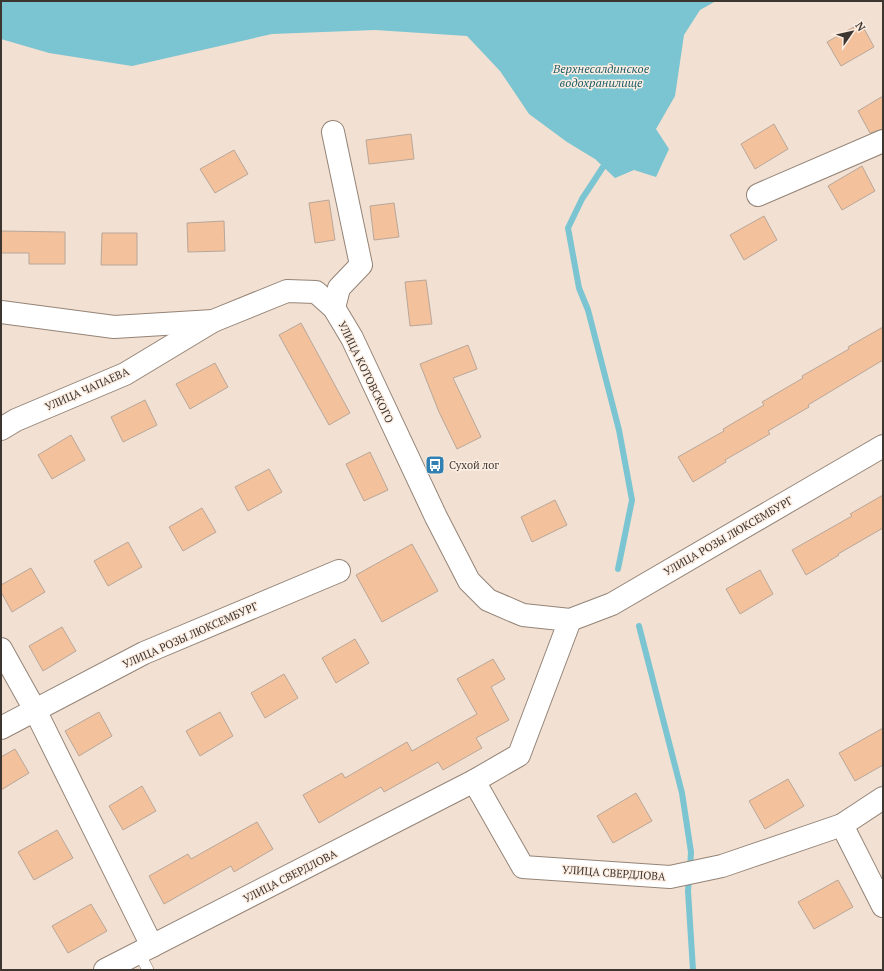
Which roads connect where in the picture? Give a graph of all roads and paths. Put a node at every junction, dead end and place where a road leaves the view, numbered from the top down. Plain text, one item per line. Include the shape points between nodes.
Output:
1 (333, 132) dead end
2 (883, 141) edge
3 (758, 195) dead end
4 (334, 308) junction
5 (1, 312) edge
6 (213, 321) junction
7 (1, 429) edge
8 (883, 446) edge
9 (339, 571) dead end
10 (570, 620) junction
11 (1, 648) edge
12 (35, 710) junction
13 (1, 728) edge
14 (474, 781) junction
15 (883, 798) edge
16 (842, 825) junction
17 (883, 906) edge
18 (147, 956) edge
19 (105, 970) edge

1 - 4 street via 361,265 339,288
2 - 3 street
4 - 6 street, УЛИЦА КОТОВСКОГО via 316,292 287,291
4 - 10 street, УЛИЦА КОТОВСКОГО via 352,338 469,581 488,600 523,615
5 - 6 street, УЛИЦА КОТОВСКОГО via 114,327
6 - 7 street, УЛИЦА ЧАПАЕВА via 126,374 16,420
8 - 10 street, УЛИЦА РОЗЫ ЛЮКСЕМБУРГ via 612,604
9 - 12 street, УЛИЦА РОЗЫ ЛЮКСЕМБУРГ via 144,653
10 - 14 street, УЛИЦА СВЕРДЛОВА via 519,756
11 - 12 street
12 - 13 street, УЛИЦА РОЗЫ ЛЮКСЕМБУРГ
12 - 18 street
14 - 16 street, УЛИЦА СВЕРДЛОВА via 523,867 670,877 722,866
14 - 18 street, УЛИЦА СВЕРДЛОВА
15 - 16 street, УЛИЦА СВЕРДЛОВА
16 - 17 street
18 - 19 street, УЛИЦА СВЕРДЛОВА

